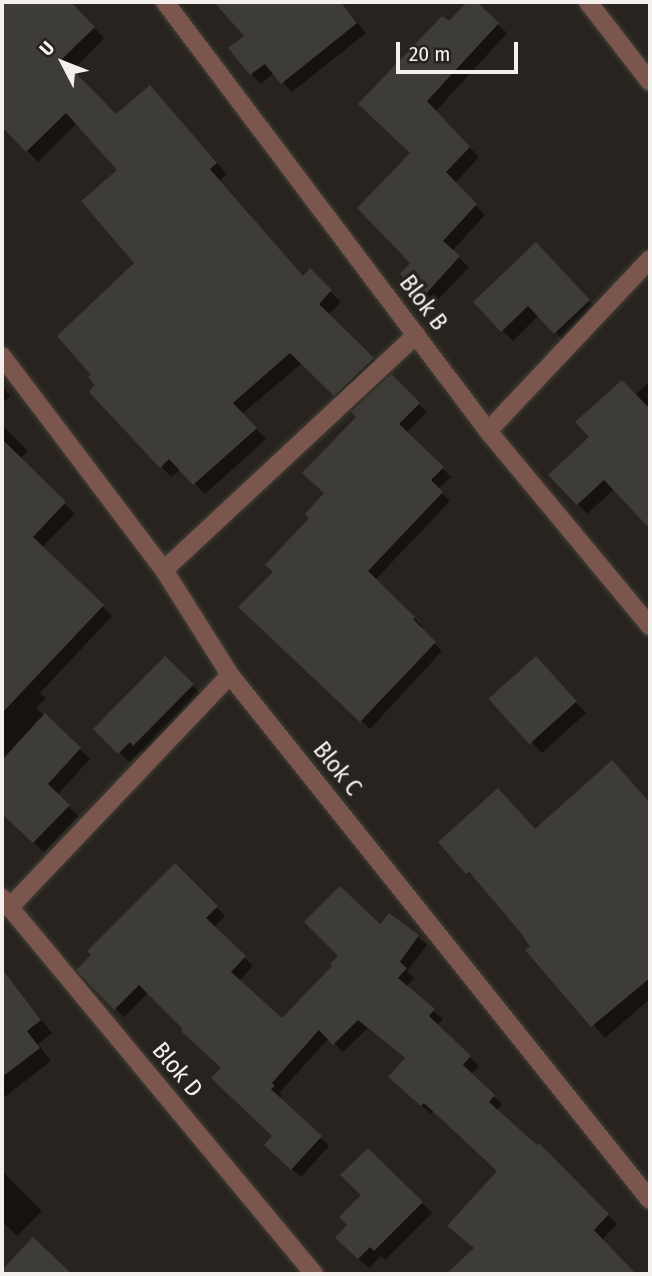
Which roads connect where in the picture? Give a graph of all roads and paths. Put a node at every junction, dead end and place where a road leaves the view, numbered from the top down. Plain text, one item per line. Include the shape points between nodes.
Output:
1 (165, 2) edge
2 (588, 2) edge
3 (650, 82) edge
4 (650, 259) edge
5 (416, 335) junction
6 (2, 356) edge
7 (488, 431) junction
8 (164, 570) junction
9 (650, 626) edge
10 (230, 675) junction
11 (5, 903) edge
12 (650, 1200) edge
13 (314, 1274) edge

1 - 5 street, Blok B
2 - 3 street
4 - 7 street
5 - 7 street, Blok B
5 - 8 street
6 - 8 street, Blok C
7 - 9 street, Blok B
8 - 10 street, Blok C
10 - 11 street
10 - 12 street, Blok C
11 - 13 street, Blok D

